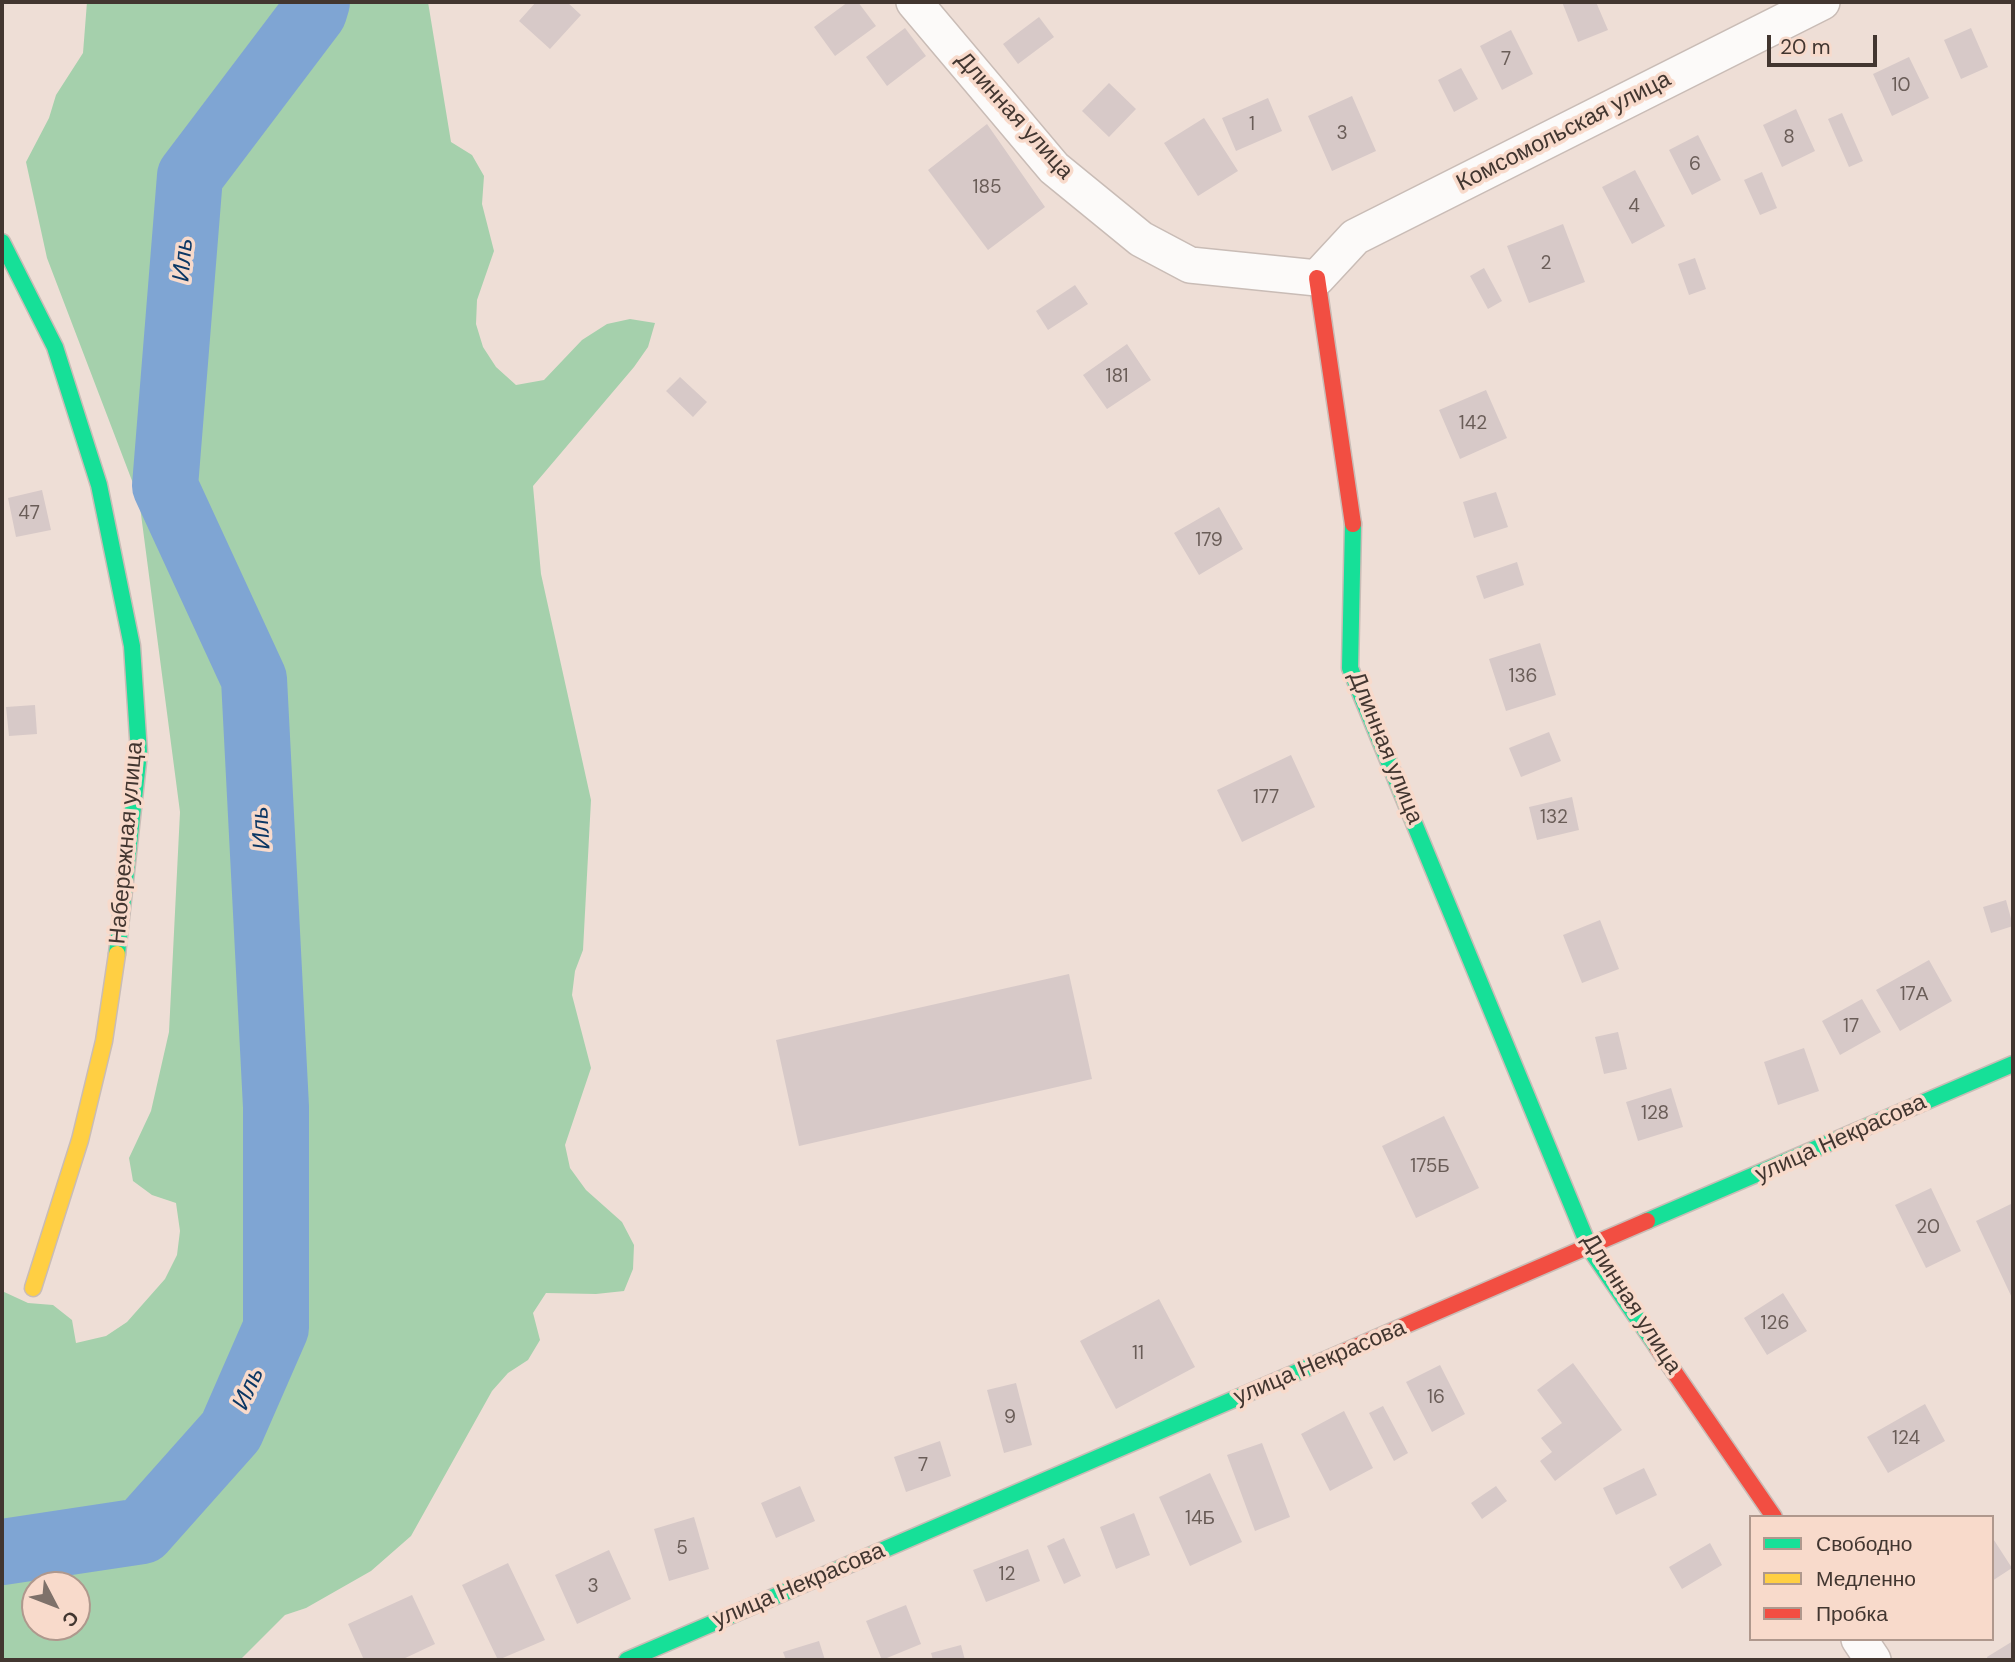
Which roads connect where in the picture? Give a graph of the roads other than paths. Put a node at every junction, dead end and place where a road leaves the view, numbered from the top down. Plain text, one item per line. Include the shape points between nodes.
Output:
1 (914, 2) edge
2 (1822, 2) edge
3 (2, 242) edge
4 (1317, 278) junction
5 (2013, 1064) edge
6 (1590, 1249) junction
7 (33, 1288) dead end
8 (1773, 1515) edge
9 (1860, 1641) edge
10 (626, 1660) edge
11 (1873, 1660) edge

1 - 4 street, Длинная улица via 1054,168 1141,239 1191,265
2 - 4 street, Комсомольская улица via 1355,237
3 - 7 street, Набережная улица via 55,347 99,485 132,646 139,753 126,889 104,1041 80,1140
4 - 6 street, Длинная улица via 1353,514 1350,668
5 - 6 street, улица Некрасова
6 - 8 street, Длинная улица
6 - 10 street, улица Некрасова
9 - 11 street

